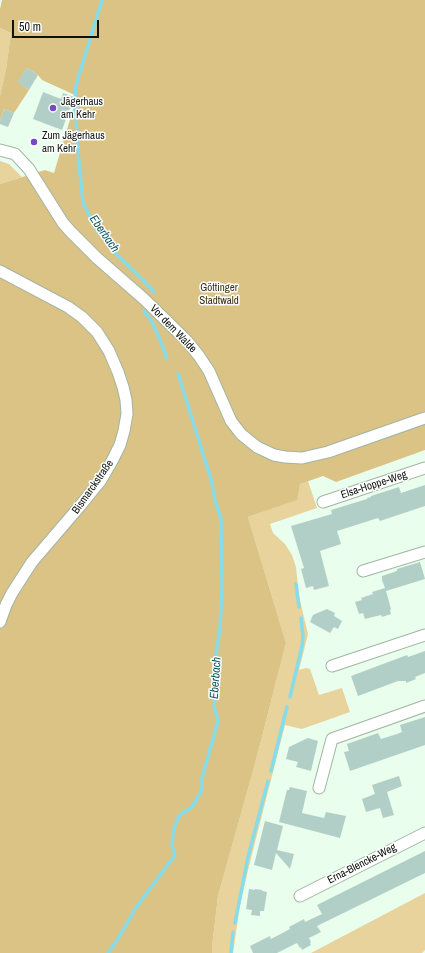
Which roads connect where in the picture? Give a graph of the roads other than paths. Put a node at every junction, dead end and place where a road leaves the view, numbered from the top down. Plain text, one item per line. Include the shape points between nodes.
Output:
1 (0, 150) edge
2 (0, 270) edge
3 (425, 418) edge
4 (425, 468) edge
5 (323, 502) dead end
6 (425, 552) edge
7 (363, 571) dead end
8 (0, 622) edge
9 (425, 635) edge
10 (332, 666) dead end
11 (425, 706) edge
12 (319, 788) dead end
13 (425, 833) edge
14 (300, 896) dead end

1 - 3 street, Vor dem Walde via 15,154 29,169 71,232 187,341 209,371 231,421 241,434 257,447 274,455 302,458 328,452
2 - 8 street, Bismarckstraße via 68,307 97,332 118,372 125,393 127,414 120,445 101,480 29,567 12,593
4 - 5 street, Elsa-Hoppe-Weg
6 - 7 street
9 - 10 street
11 - 12 street via 332,739
13 - 14 street, Erna-Blencke-Weg

